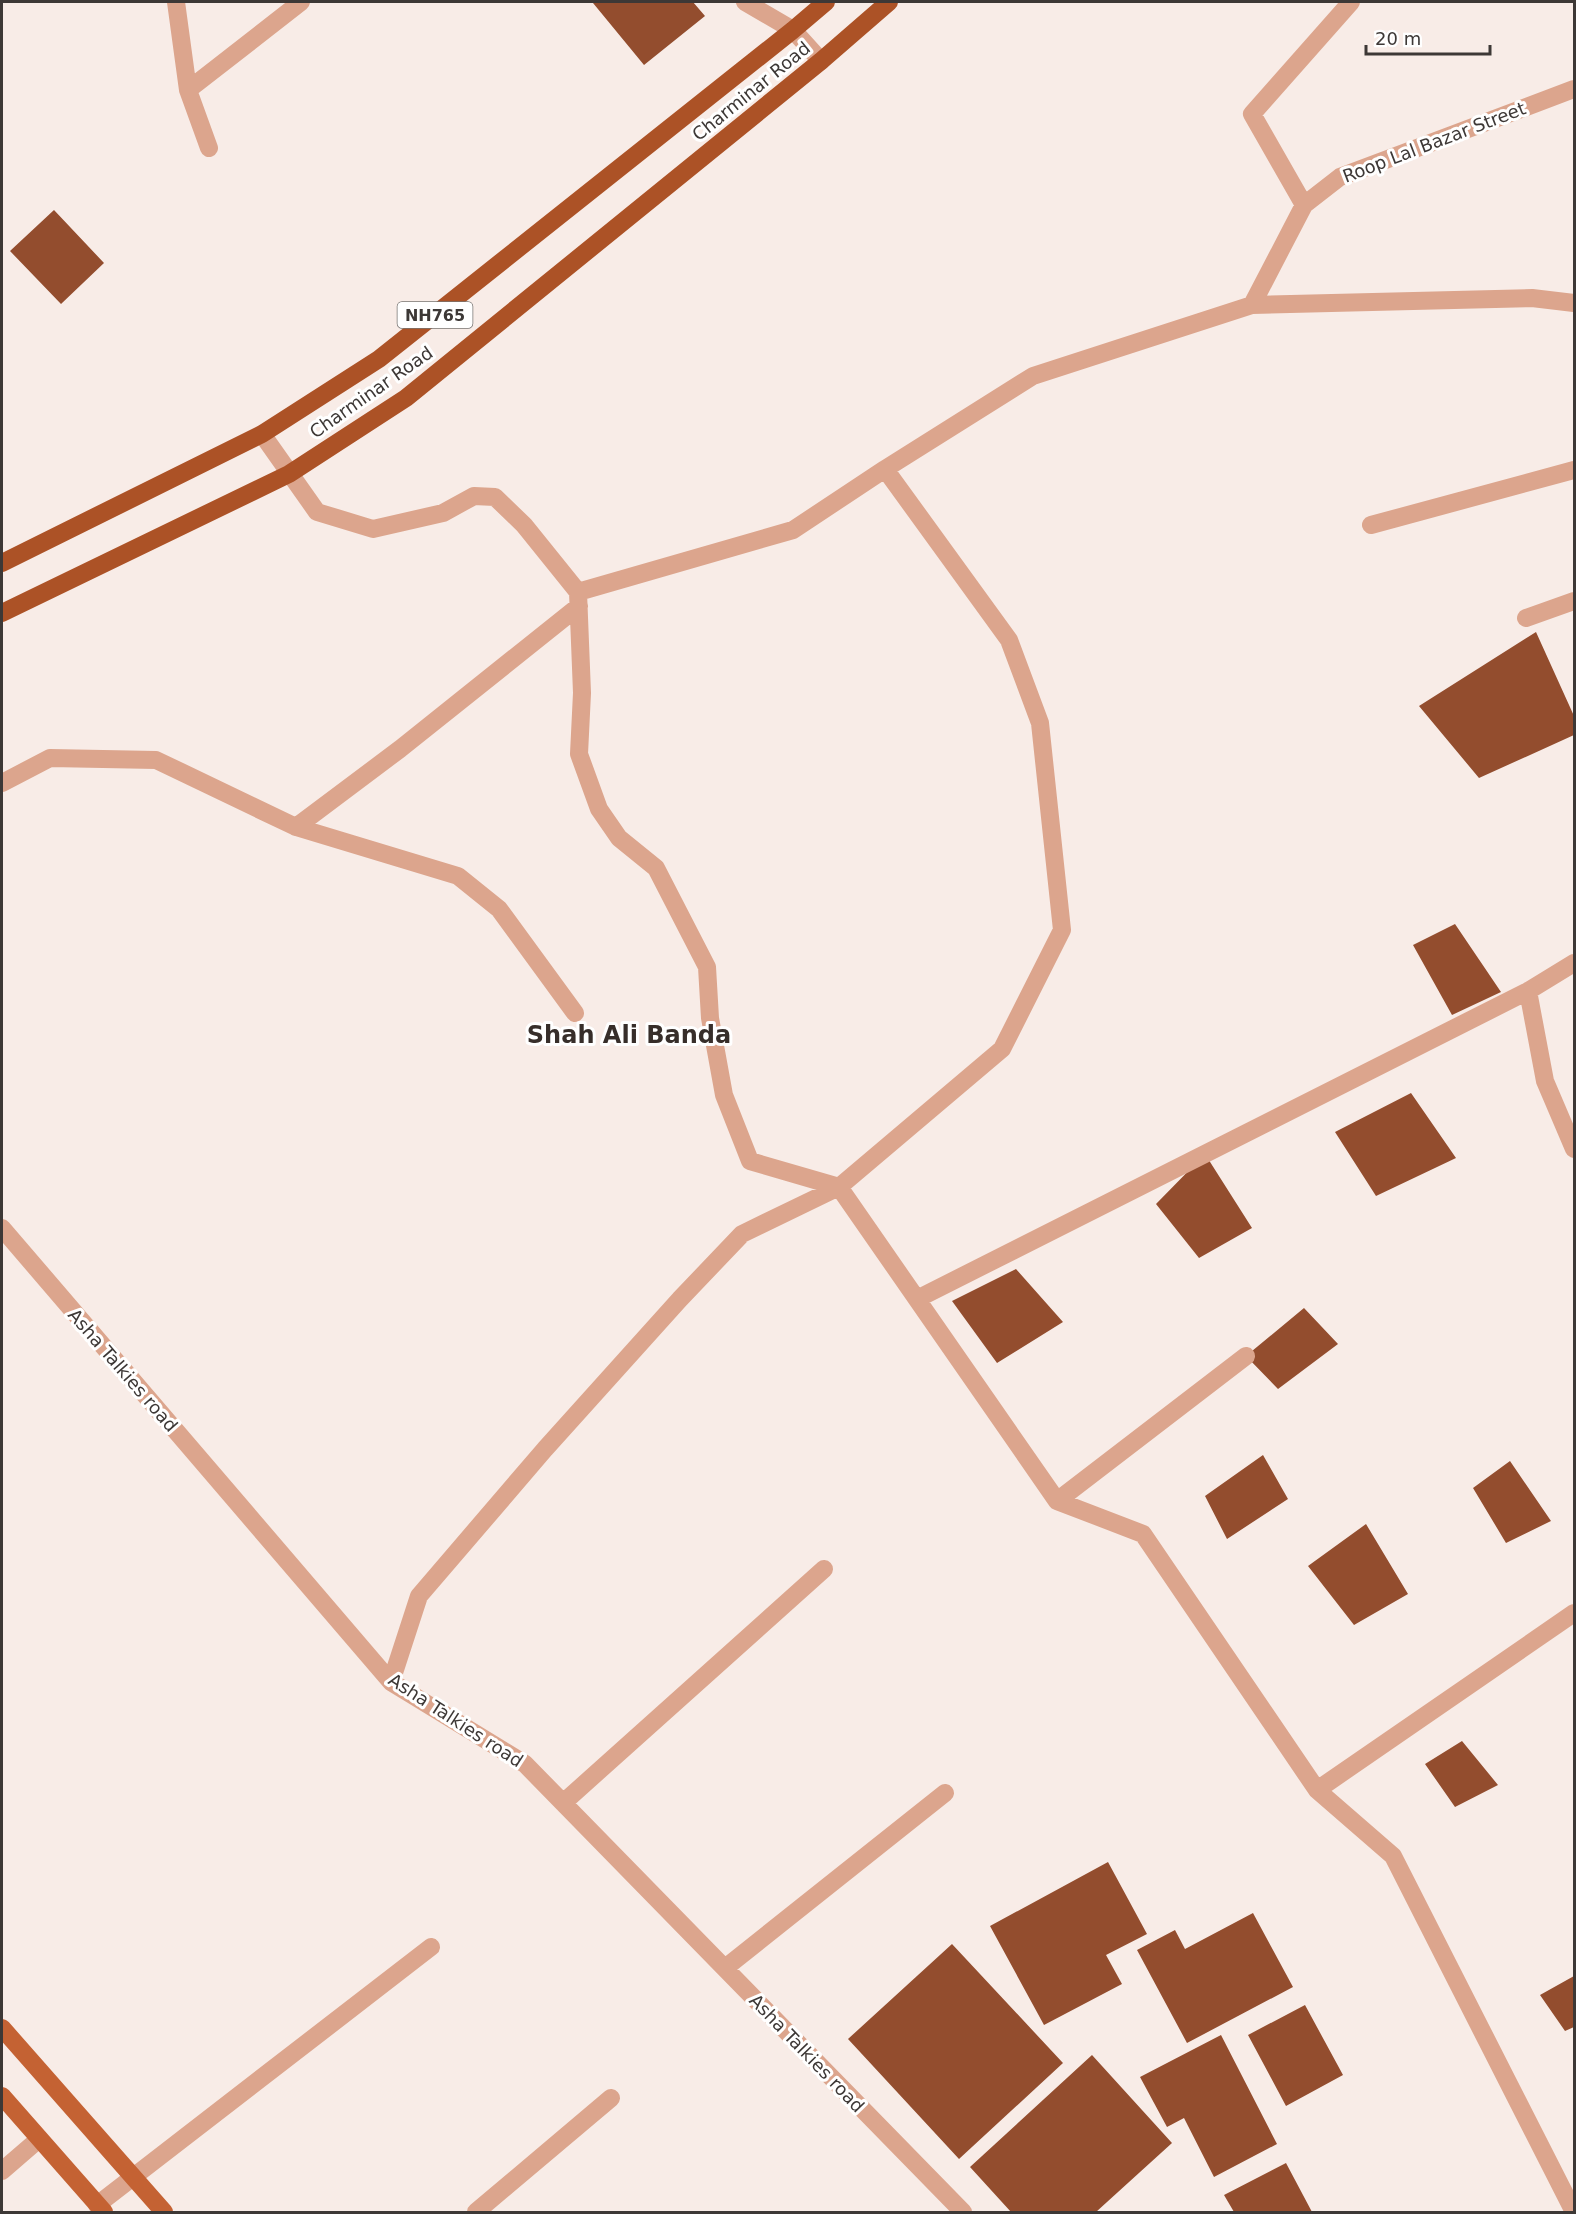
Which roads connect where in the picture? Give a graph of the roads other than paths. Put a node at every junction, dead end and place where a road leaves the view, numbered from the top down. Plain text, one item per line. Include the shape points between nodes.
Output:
1 (176, 2) edge
2 (301, 2) edge
3 (745, 2) edge
4 (826, 2) edge
5 (890, 2) edge
6 (1352, 2) edge
7 (793, 30) junction
8 (821, 61) junction
9 (1575, 89) edge
10 (188, 90) junction
11 (209, 148) dead end
12 (1304, 205) junction
13 (1575, 303) edge
14 (1252, 305) junction
15 (262, 434) junction
16 (885, 469) junction
17 (1575, 470) edge
18 (290, 474) junction
19 (1371, 525) dead end
20 (2, 563) edge
21 (578, 599) junction
22 (1575, 601) edge
23 (2, 613) edge
24 (1526, 618) dead end
25 (2, 783) edge
26 (296, 827) junction
27 (1575, 963) edge
28 (1528, 991) junction
29 (575, 1013) dead end
30 (1575, 1149) edge
31 (839, 1187) junction
32 (2, 1228) edge
33 (916, 1299) junction
34 (1246, 1356) dead end
35 (1058, 1501) junction
36 (824, 1569) dead end
37 (1575, 1613) edge
38 (391, 1682) junction
39 (1317, 1790) junction
40 (945, 1792) dead end
41 (563, 1803) junction
42 (431, 1947) dead end
43 (725, 1968) junction
44 (2, 2028) edge
45 (2, 2096) edge
46 (611, 2098) dead end
47 (39, 2139) junction
48 (2, 2171) edge
49 (132, 2178) junction
50 (101, 2209) edge
51 (164, 2212) edge
52 (476, 2212) edge
53 (963, 2212) edge
54 (1574, 2212) edge

1 - 10 street
2 - 10 street
3 - 7 street
4 - 7 highway, Charminar Road / NH765
5 - 8 highway, Charminar Road / NH765
6 - 12 street via 1252,114
7 - 8 street
7 - 15 highway, Charminar Road / NH765 via 379,359
8 - 18 highway, Charminar Road / NH765 via 406,398
9 - 12 street, Roop Lal Bazar Street via 1340,177
10 - 11 street
12 - 14 street, Roop Lal Bazar Street
13 - 14 street via 1533,298
14 - 16 street via 1033,376
15 - 18 street
15 - 20 highway, Charminar Road / NH765
16 - 21 street via 793,530
16 - 31 street via 1009,640 1040,723 1062,930 1002,1049
17 - 19 street
18 - 21 street via 317,512 373,529 443,513 474,496 495,496 524,525
18 - 23 highway, Charminar Road / NH765
21 - 26 street via 400,749
21 - 31 street via 582,693 579,754 599,809 619,838 656,868 707,968 710,1018 723,1095 750,1161
22 - 24 street
25 - 26 street via 50,758 156,760
26 - 29 street via 458,876 499,909
27 - 28 street
28 - 30 street via 1545,1081
28 - 33 street
31 - 33 street
31 - 38 street via 742,1234 664,1316 419,1596
32 - 38 street, Asha Talkies road
33 - 35 street
34 - 35 street
35 - 39 street via 1143,1534
36 - 41 street
37 - 39 street
38 - 41 street, Asha Talkies road via 525,1764
39 - 54 street via 1393,1856
40 - 43 street
41 - 43 street, Asha Talkies road
42 - 49 street
43 - 53 street, Asha Talkies road
44 - 49 main road
45 - 47 main road
46 - 52 street
47 - 48 street
47 - 50 main road
49 - 50 street
49 - 51 main road

